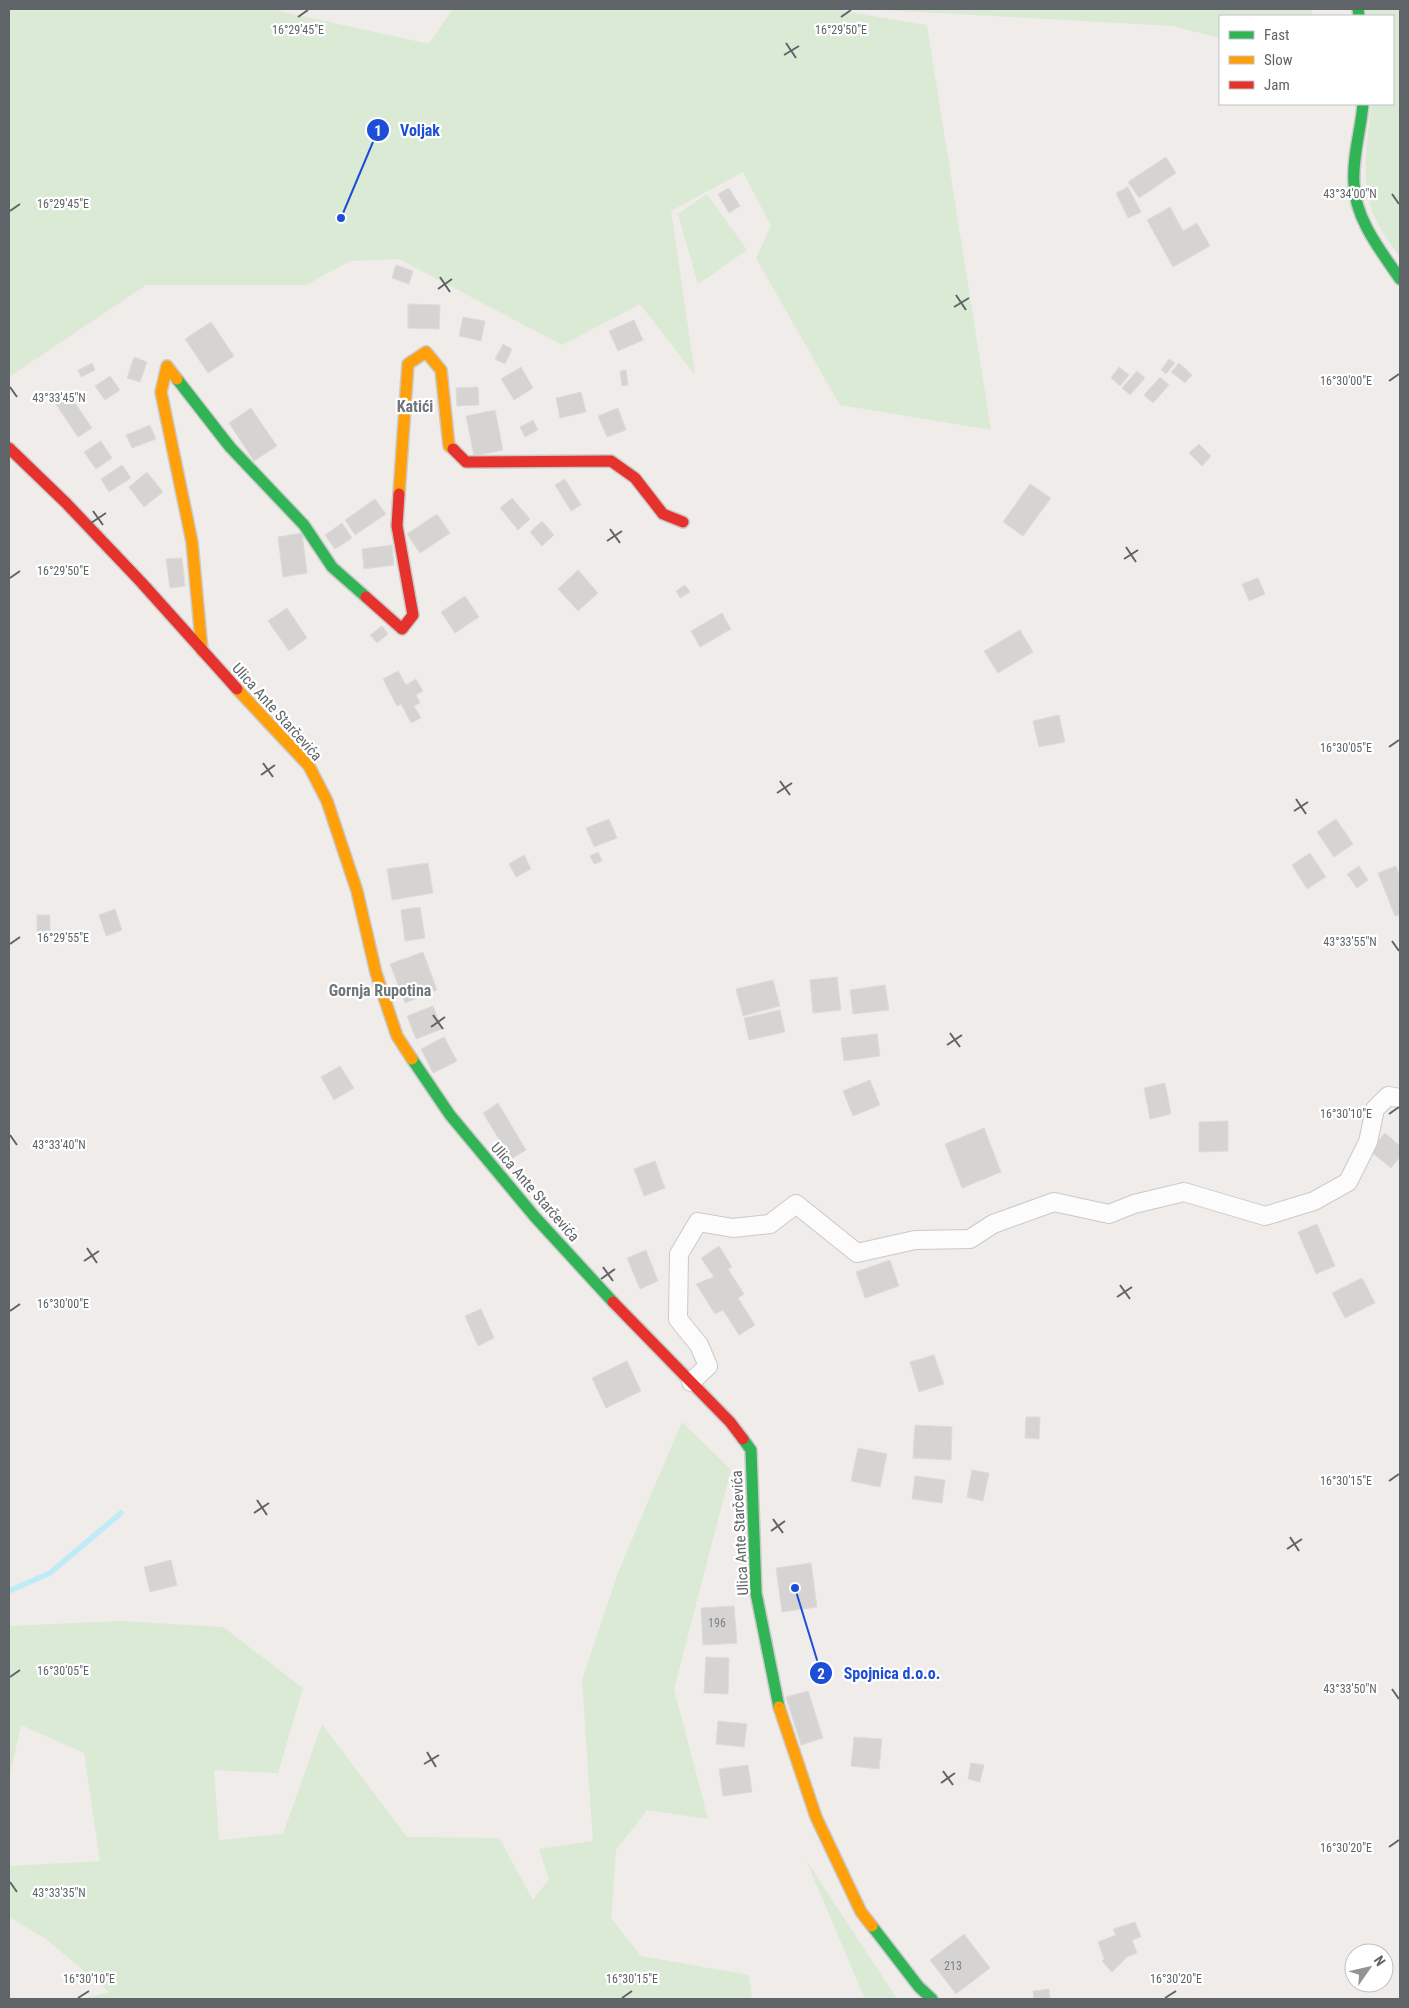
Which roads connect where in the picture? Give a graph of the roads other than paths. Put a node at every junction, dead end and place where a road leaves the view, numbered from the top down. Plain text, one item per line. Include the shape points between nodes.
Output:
1 (1363, 105) edge
2 (1400, 279) edge
3 (9, 448) edge
4 (683, 522) dead end
5 (202, 651) junction
6 (1400, 1098) edge
7 (690, 1382) junction
8 (932, 1999) edge

1 - 2 street via 1354,194 1366,226
3 - 5 street, Ulica Ante Starčevića via 66,503
4 - 5 street via 663,514 636,478 611,461 466,462 449,446 440,370 426,352 408,364 397,526 413,615 402,629 332,567 304,525 230,447 167,366 161,392 192,542
5 - 7 street, Ulica Ante Starčevića via 309,766 328,801 397,1036 450,1115 535,1217
6 - 7 street via 1388,1096 1375,1109 1368,1142 1348,1182 1314,1201 1266,1216 1184,1192 1134,1204 1109,1214 1054,1202 993,1224 970,1239 915,1240 857,1253 796,1204 770,1224 733,1228 698,1222 679,1254 678,1319 699,1345 708,1366
7 - 8 street, Ulica Ante Starčevića via 730,1422 751,1450 756,1594 781,1717 816,1817 861,1912

